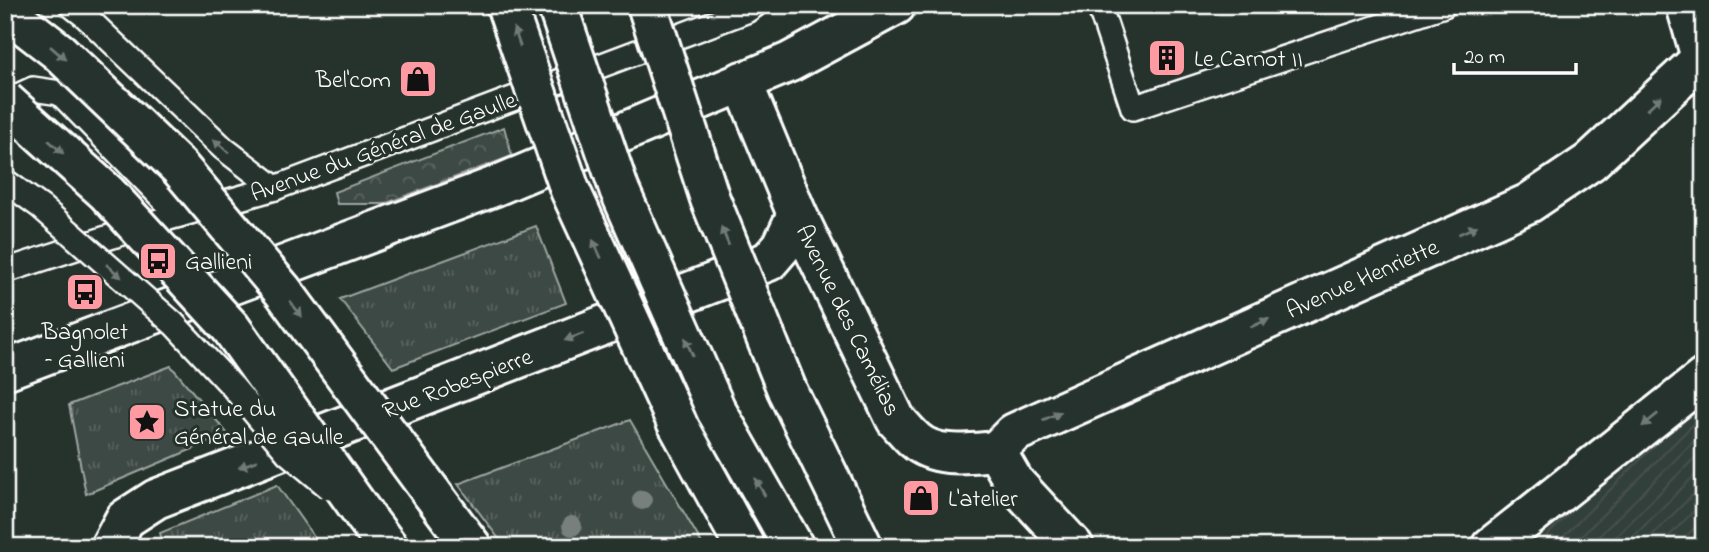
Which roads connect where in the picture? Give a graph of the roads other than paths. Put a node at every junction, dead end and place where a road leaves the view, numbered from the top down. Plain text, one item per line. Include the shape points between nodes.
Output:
1 (27, 5) edge
2 (71, 5) edge
3 (506, 5) edge
4 (558, 5) edge
5 (647, 5) edge
6 (755, 5) edge
7 (845, 5) edge
8 (896, 5) edge
9 (1099, 5) edge
10 (1444, 5) edge
11 (1690, 6) edge
12 (5, 12) edge
13 (1702, 64) edge
14 (742, 81) junction
15 (5, 101) edge
16 (5, 181) edge
17 (275, 188) junction
18 (797, 214) junction
19 (179, 215) junction
20 (5, 271) edge
21 (5, 370) edge
22 (1704, 377) edge
23 (996, 451) junction
24 (364, 516) junction
25 (110, 547) edge
26 (388, 547) edge
27 (472, 547) edge
28 (746, 547) edge
29 (794, 547) edge
30 (863, 547) edge
31 (1074, 547) edge
32 (1491, 547) edge

1 - 12 lane
17 -> 2 lane via 223,148
28 -> 3 main road, bridge via 677,423 570,190
29 -> 4 main road, bridge via 716,410 619,188
30 -> 5 main road, bridge via 787,390 710,199
6 - 17 lane, Avenue du Général de Gaulle
7 - 14 main road via 767,52
8 - 14 main road via 790,62
9 - 10 lane via 1133,108
11 - 13 main road
12 -> 27 main road, bridge via 59,52 179,167 283,291
23 -> 13 main road, Avenue Henriette via 1014,433 1529,203 1590,162
14 - 18 main road, Avenue des Camélias
14 - 21 main road via 493,187
15 - 19 lane via 33,89 60,93
15 -> 24 main road, bridge via 107,193 231,328
16 -> 24 lane, bridge via 174,324 288,453
17 - 19 lane, Avenue du Général de Gaulle
18 - 23 main road, Avenue des Camélias via 896,419 917,442 940,452
18 -> 25 main road, Rue Robespierre via 769,261 156,499 125,519
19 - 20 lane, Avenue du Général de Gaulle
22 -> 32 main road
23 - 31 main road via 1014,482
24 - 26 main road

